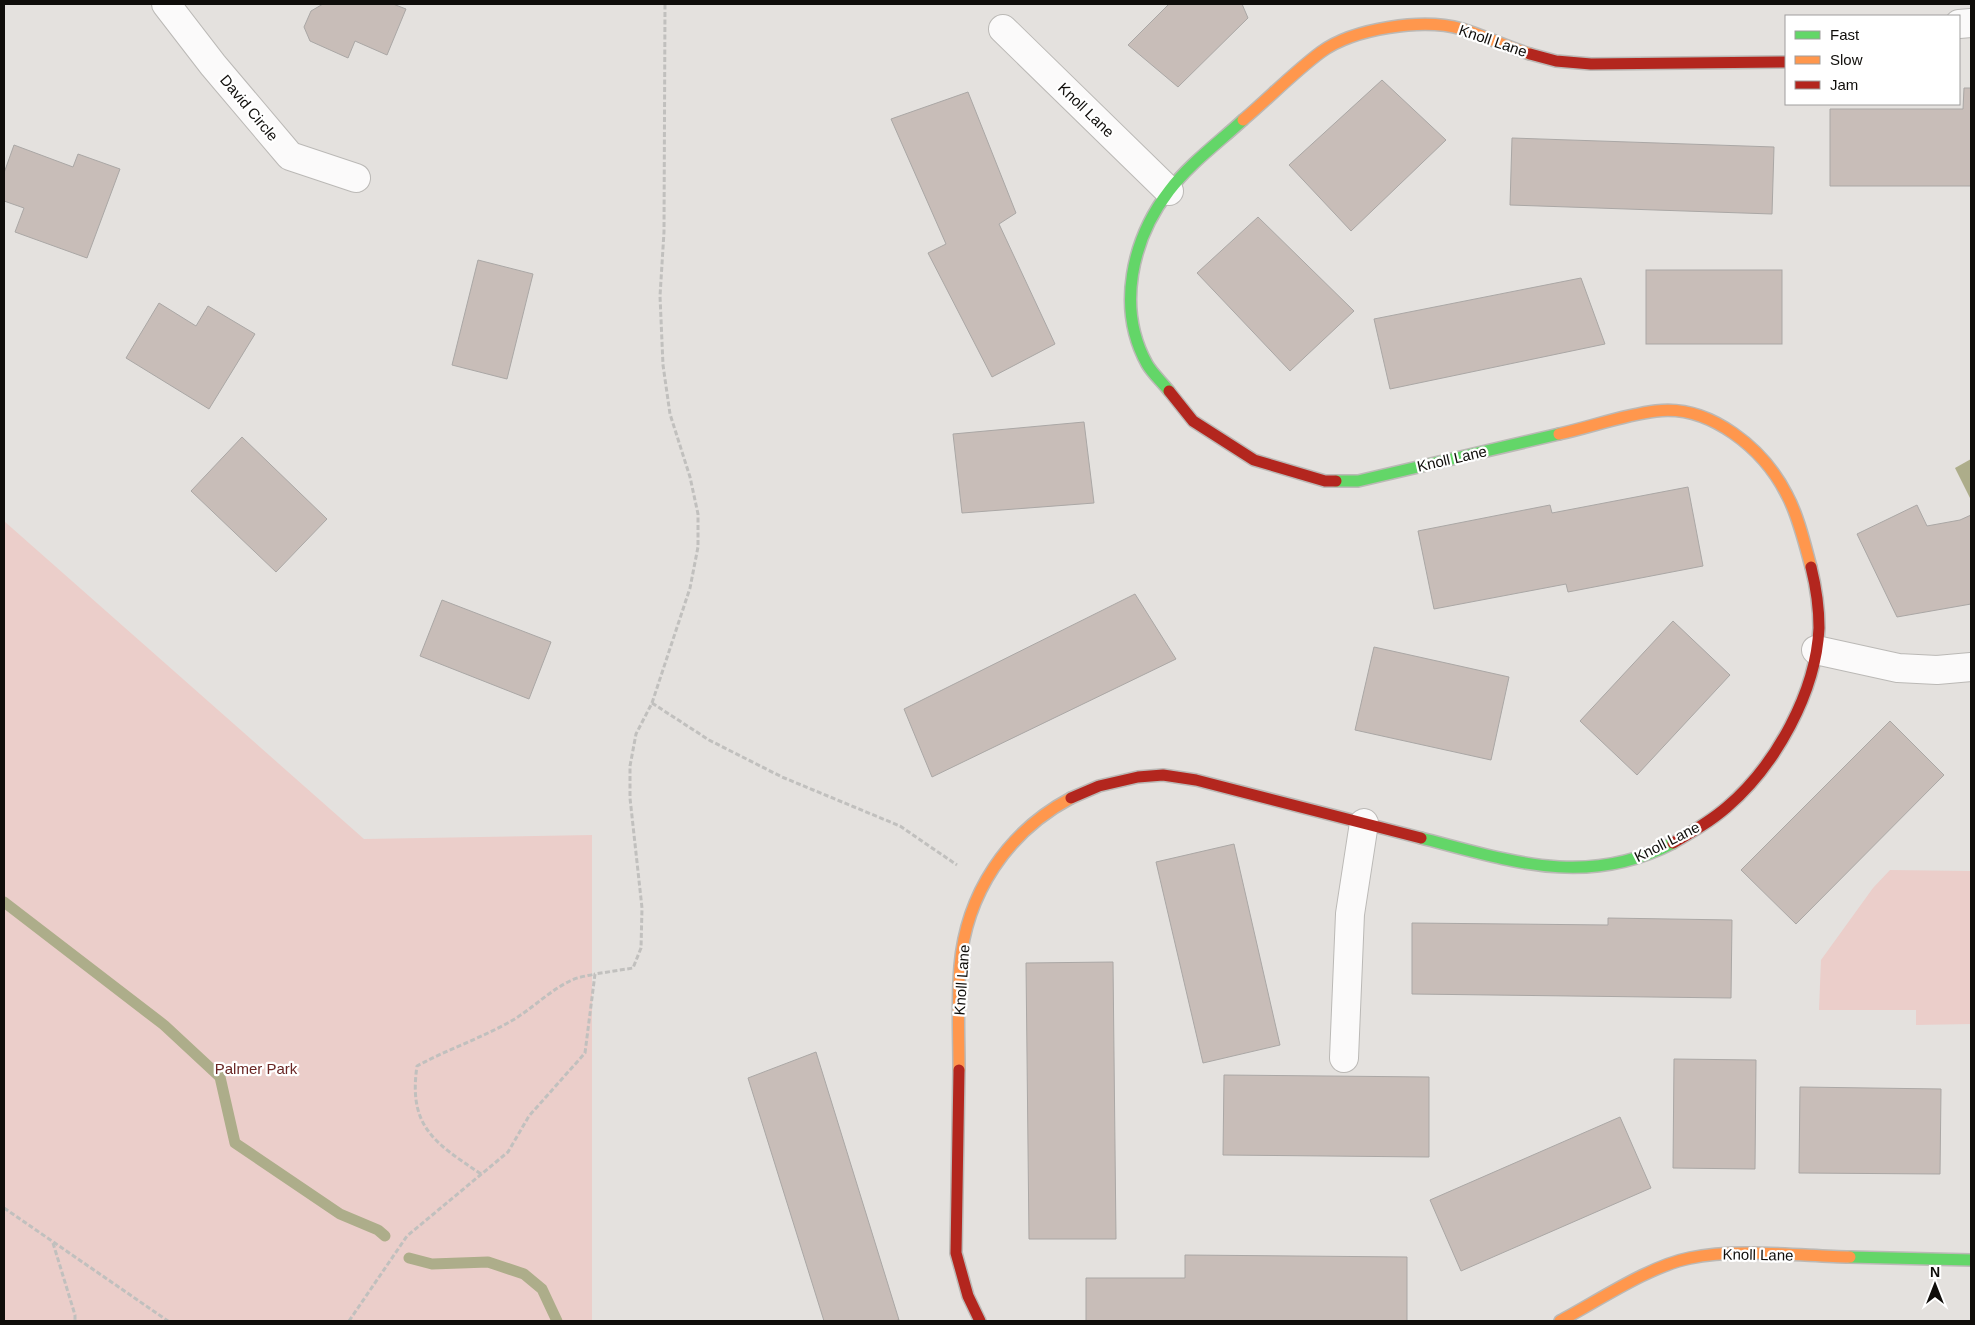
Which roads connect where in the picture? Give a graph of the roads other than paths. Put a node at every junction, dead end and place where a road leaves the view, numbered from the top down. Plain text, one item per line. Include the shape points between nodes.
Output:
1 (166, 4) edge
2 (1003, 29) dead end
3 (1785, 62) edge
4 (356, 178) dead end
5 (1169, 191) junction
6 (1816, 650) junction
7 (1971, 667) edge
8 (1364, 823) junction
9 (1344, 1058) dead end
10 (1971, 1260) edge
11 (980, 1321) edge
12 (1560, 1321) edge

1 - 4 street, David Circle via 290,156
2 - 5 street, Knoll Lane
3 - 5 street, Knoll Lane via 1591,64 1524,52 1461,29 1428,24 1390,28 1354,36 1322,51 1194,163
5 - 6 street, Knoll Lane via 1146,226 1134,263 1130,296 1134,328 1147,364 1193,421 1254,460 1325,481 1358,481 1657,411 1690,413 1719,424 1745,442 1787,494 1809,557 1818,604
6 - 7 street via 1898,668 1938,670
6 - 8 street, Knoll Lane via 1787,732 1738,797 1702,825 1660,849 1627,862 1556,868
8 - 9 street via 1350,914
8 - 11 street, Knoll Lane via 1196,780 1160,775 1125,779 1091,788 1057,805 1030,825 1005,850 983,884 967,927 960,966 956,1253 968,1296
10 - 12 street, Knoll Lane via 1747,1253 1689,1258 1659,1268

